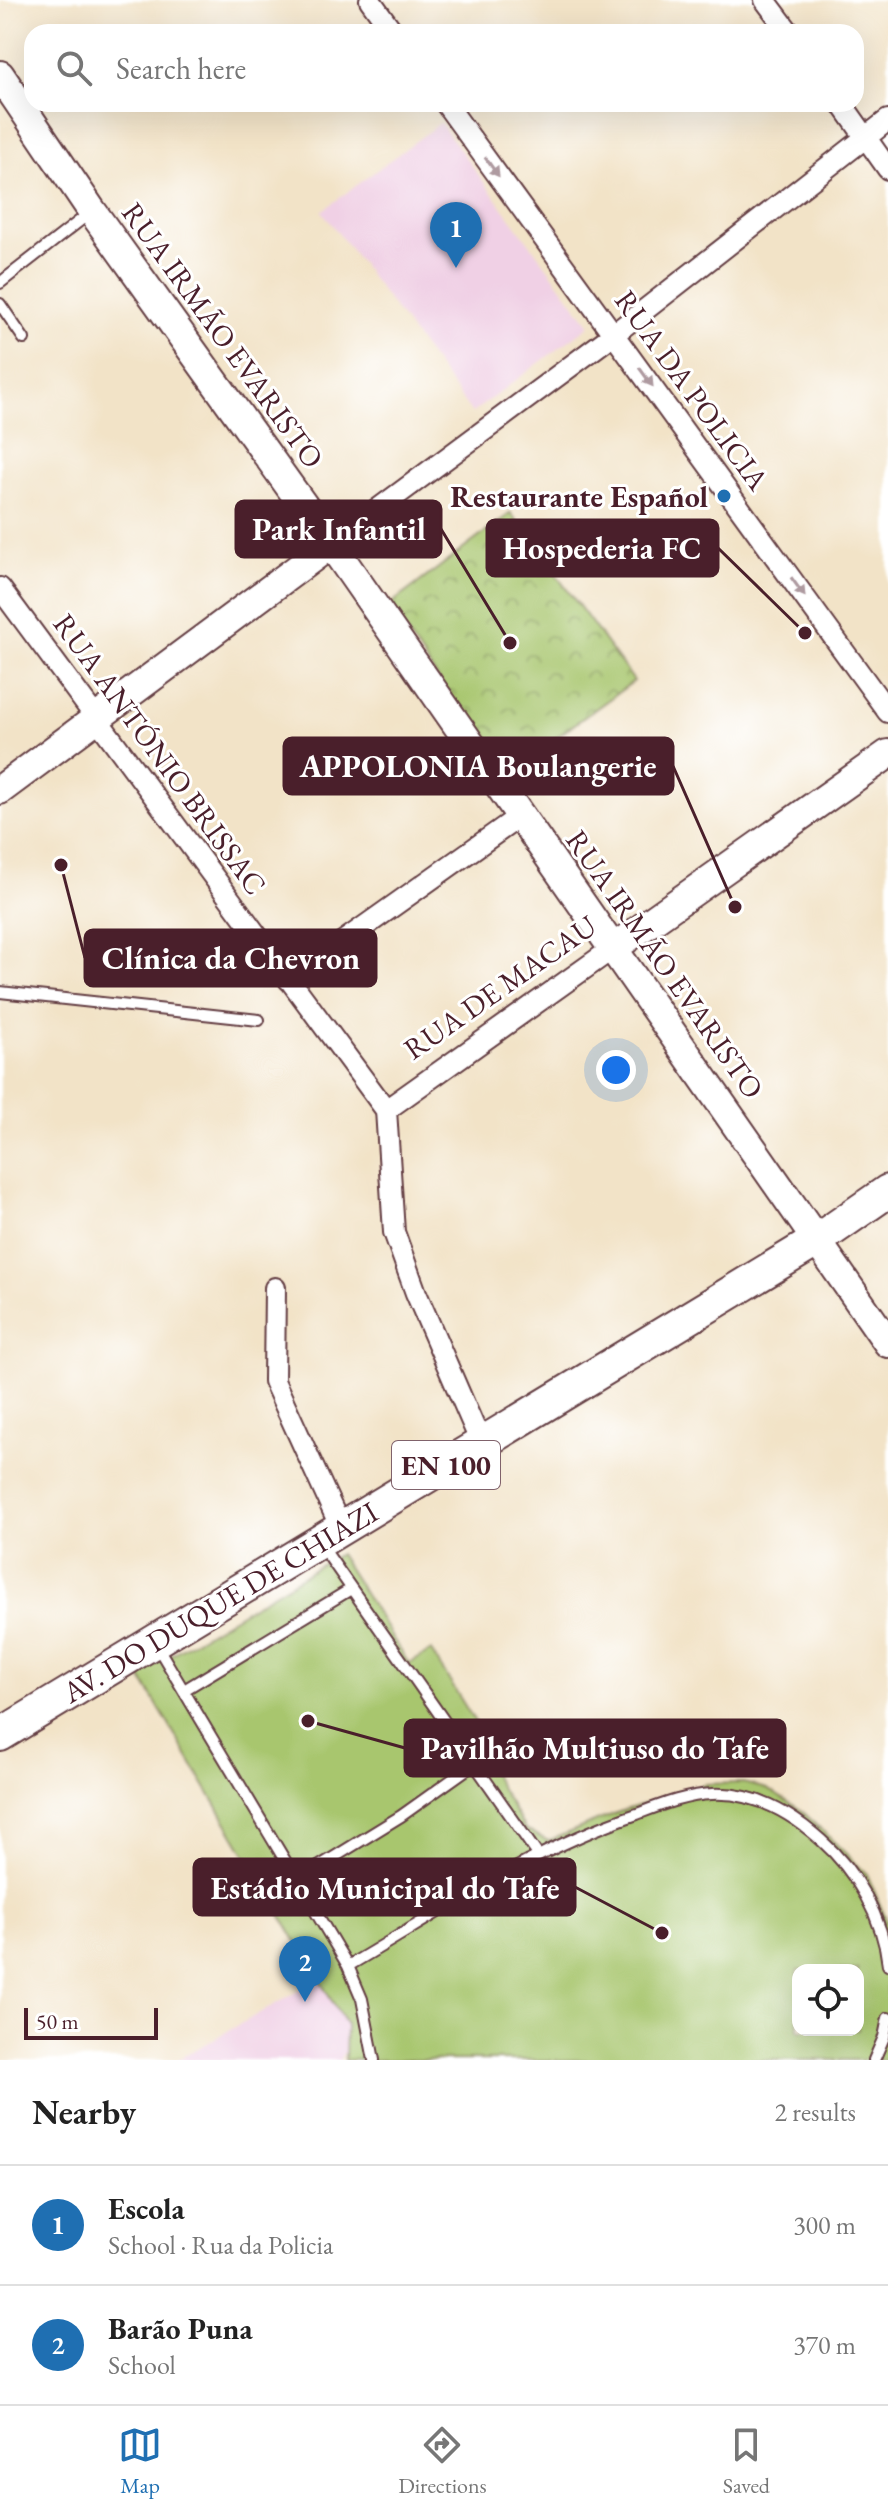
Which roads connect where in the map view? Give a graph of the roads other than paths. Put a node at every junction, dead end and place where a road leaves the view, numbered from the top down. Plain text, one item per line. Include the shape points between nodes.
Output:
1 (370, 0) edge
2 (765, 0) edge
3 (387, 24) edge
4 (783, 24) edge
5 (0, 75) edge
6 (24, 110) edge
7 (25, 112) edge
8 (452, 112) edge
9 (848, 112) edge
10 (888, 120) edge
11 (866, 136) junction
12 (888, 169) edge
13 (92, 211) junction
14 (0, 283) edge
15 (0, 304) edge
16 (614, 334) junction
17 (24, 339) dead end
18 (331, 544) junction
19 (0, 588) edge
20 (888, 712) edge
21 (97, 720) junction
22 (888, 754) edge
23 (0, 790) edge
24 (520, 816) junction
25 (612, 949) junction
26 (289, 980) junction
27 (0, 992) edge
28 (259, 1020) dead end
29 (386, 1110) junction
30 (888, 1191) edge
31 (816, 1241) junction
32 (275, 1288) dead end
33 (888, 1343) edge
34 (481, 1443) junction
35 (330, 1535) junction
36 (351, 1589) junction
37 (154, 1641) junction
38 (184, 1690) junction
39 (0, 1735) edge
40 (474, 1764) junction
41 (538, 1855) junction
42 (297, 1880) junction
43 (888, 1965) edge
44 (348, 1966) junction
45 (888, 2018) edge
46 (374, 2060) edge
47 (874, 2060) edge

1 - 3 street
2 - 4 street
5 - 6 street, RUA IRMÃO EVARISTO
7 - 13 street, RUA IRMÃO EVARISTO
8 -> 16 street, RUA DA POLICIA
9 - 11 street
10 - 11 street
11 - 12 street
11 - 16 street
13 - 14 lane
13 - 18 street, RUA IRMÃO EVARISTO
15 - 17 lane
16 - 18 street
16 -> 20 street, RUA DA POLICIA
18 - 21 street
18 - 24 street, RUA IRMÃO EVARISTO
19 - 21 street, RUA ANTÓNIO BRISSAC
21 - 23 street
21 - 26 street, RUA ANTÓNIO BRISSAC
22 - 25 street, RUA DE MACAU
24 - 25 street, RUA IRMÃO EVARISTO
24 - 26 street
25 - 29 street, RUA DE MACAU
25 - 31 street, RUA IRMÃO EVARISTO
26 - 29 street, RUA ANTÓNIO BRISSAC
27 - 28 lane
29 - 34 street via 394,1232
30 - 31 main road, AV. DO DUQUE DE CHIAZI / EN 100
31 - 33 street, RUA IRMÃO EVARISTO
31 - 34 main road, AV. DO DUQUE DE CHIAZI / EN 100
32 - 35 street via 274,1381
34 - 35 main road, AV. DO DUQUE DE CHIAZI / EN 100
35 - 36 lane
35 - 37 main road, AV. DO DUQUE DE CHIAZI / EN 100
36 - 38 lane
36 - 40 lane
37 - 38 lane
37 - 39 main road, AV. DO DUQUE DE CHIAZI / EN 100
38 - 42 lane
40 - 41 lane
40 - 42 lane
41 - 43 lane via 680,1799 714,1794 757,1800 795,1817 834,1851 873,1912 885,1938
41 - 44 lane
42 - 44 lane
44 - 46 lane via 362,1999
45 - 47 lane

